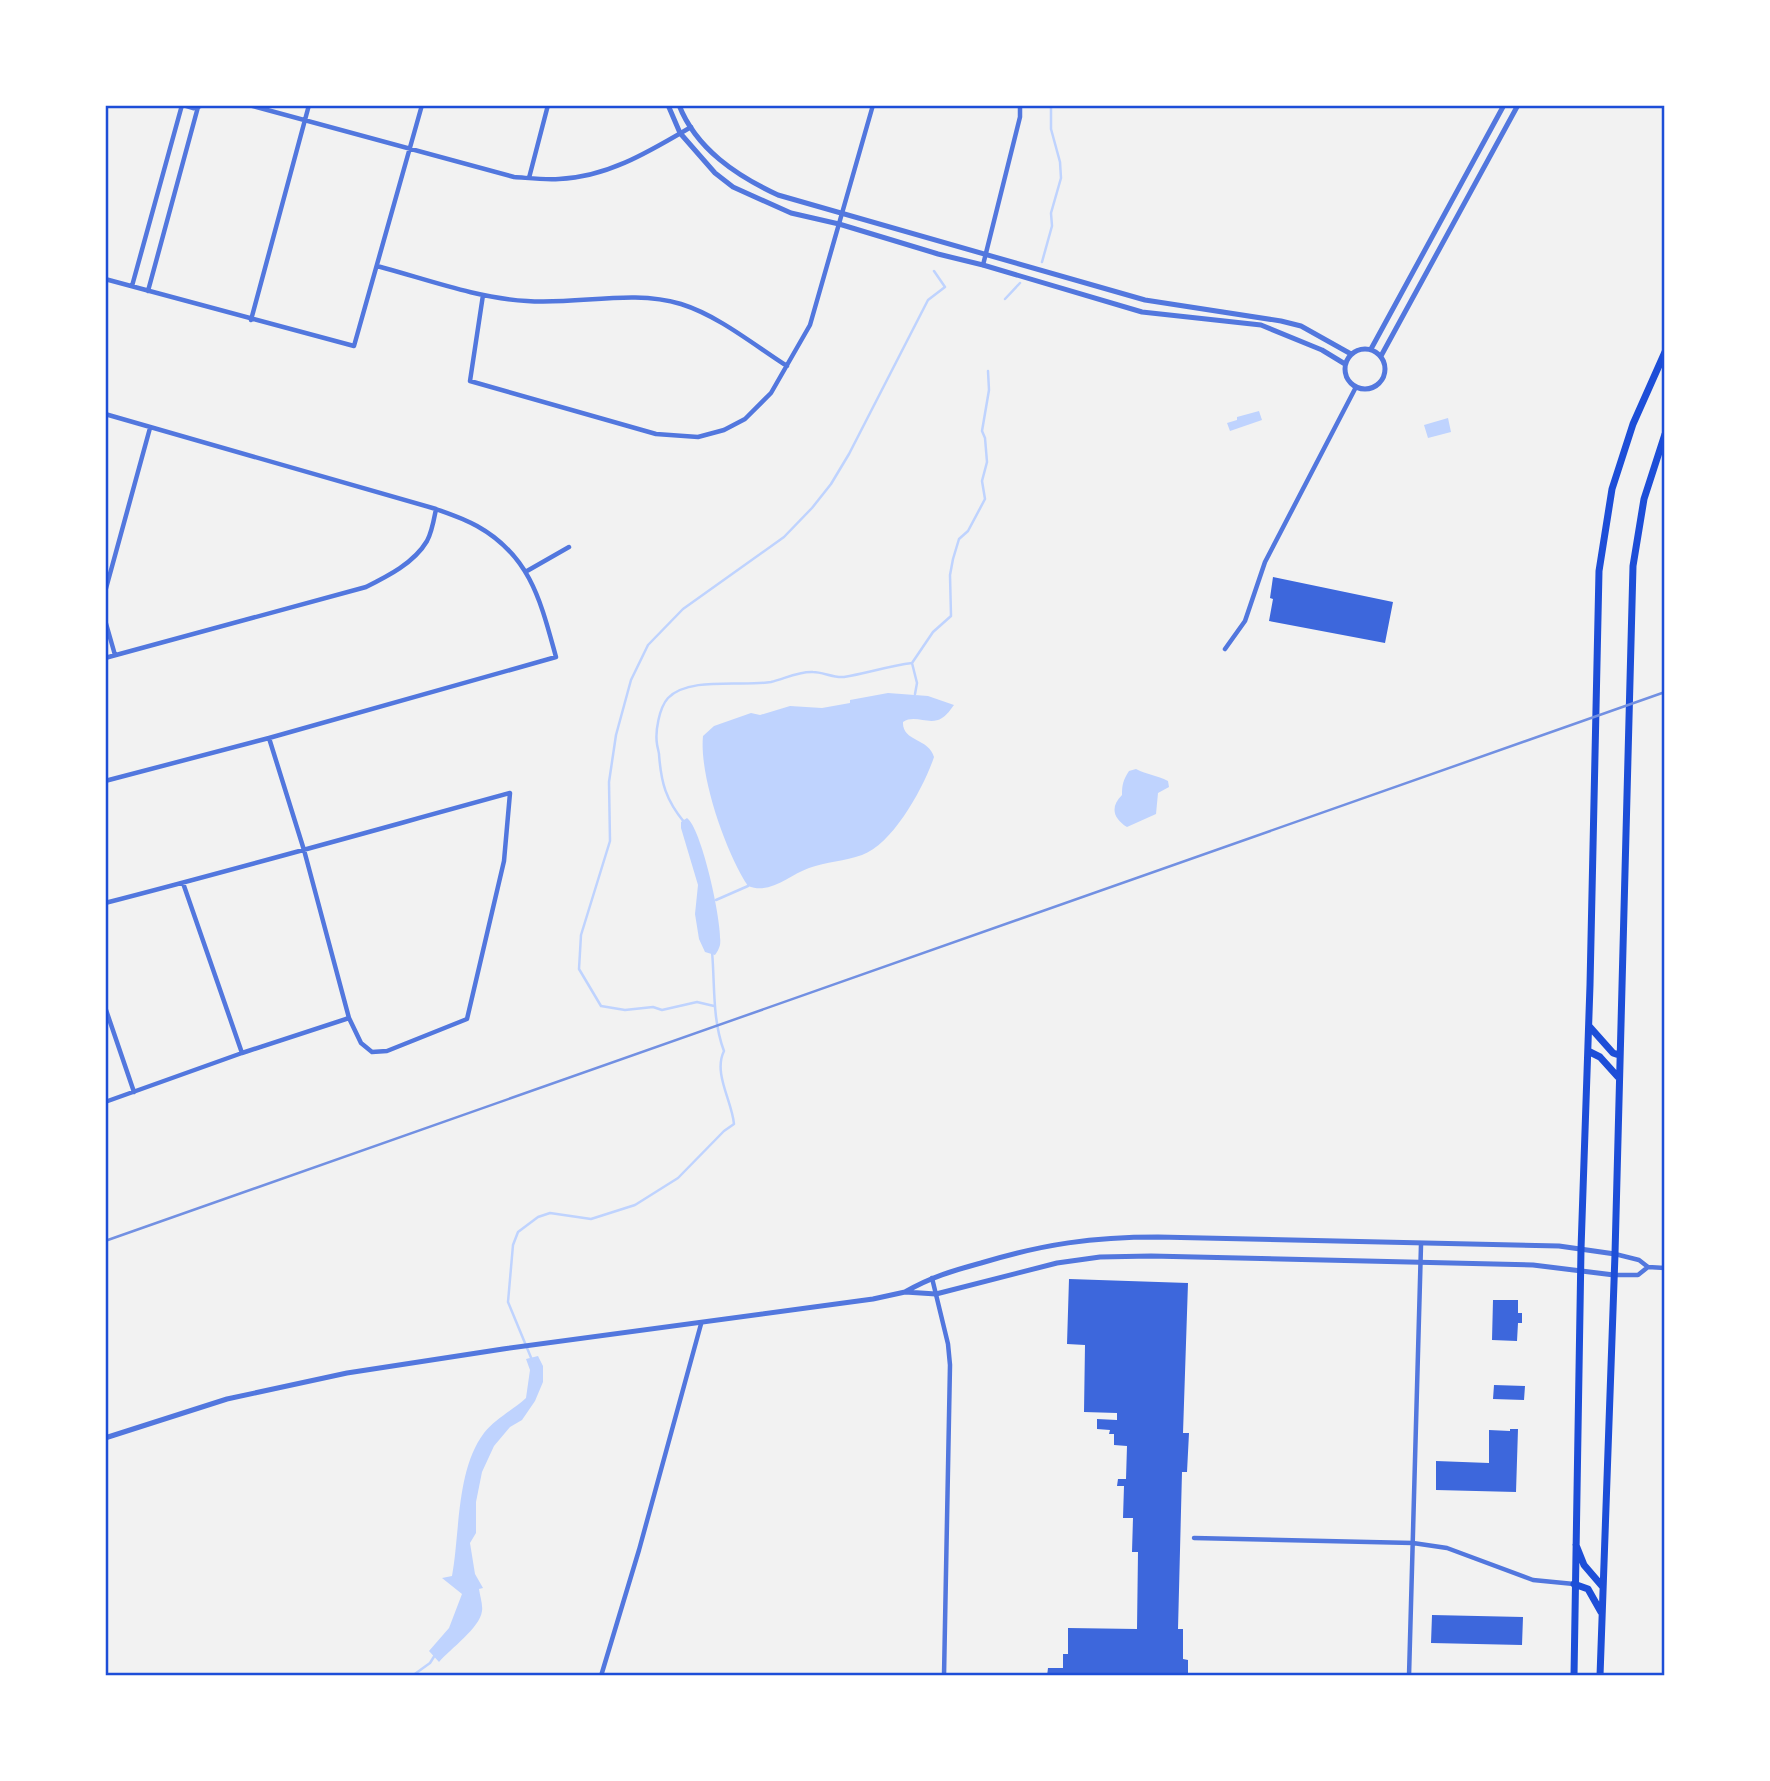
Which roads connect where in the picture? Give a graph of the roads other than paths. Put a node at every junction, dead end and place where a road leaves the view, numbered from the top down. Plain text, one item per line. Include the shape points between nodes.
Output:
1 (183, 105) edge
2 (249, 105) edge
3 (309, 105) edge
4 (422, 105) edge
5 (548, 105) edge
6 (668, 105) edge
7 (679, 105) edge
8 (873, 105) edge
9 (1020, 105) edge
10 (1504, 105) edge
11 (1518, 105) edge
12 (201, 106) edge
13 (305, 121) junction
14 (691, 127) junction
15 (680, 133) junction
16 (410, 149) junction
17 (529, 178) junction
18 (843, 212) junction
19 (839, 223) junction
20 (986, 253) junction
21 (984, 265) junction
22 (377, 266) junction
23 (105, 279) edge
24 (132, 286) junction
25 (148, 291) junction
26 (483, 295) junction
27 (251, 320) junction
28 (1371, 349) junction
29 (1665, 352) edge
30 (1351, 354) junction
31 (1381, 356) junction
32 (1345, 364) junction
33 (787, 366) junction
34 (1356, 387) junction
35 (105, 414) edge
36 (150, 428) junction
37 (1665, 433) edge
38 (436, 509) junction
39 (569, 547) dead end
40 (527, 571) junction
41 (105, 592) edge
42 (105, 620) edge
43 (1225, 649) dead end
44 (115, 655) junction
45 (105, 658) edge
46 (269, 738) junction
47 (105, 781) edge
48 (304, 850) junction
49 (183, 883) junction
50 (105, 903) edge
51 (105, 1007) edge
52 (349, 1018) junction
53 (1589, 1026) junction
54 (1588, 1051) junction
55 (242, 1053) junction
56 (1619, 1055) junction
57 (1618, 1077) junction
58 (134, 1092) junction
59 (105, 1102) edge
60 (1421, 1245) junction
61 (1581, 1249) junction
62 (1615, 1254) junction
63 (1420, 1264) junction
64 (1648, 1267) junction
65 (1665, 1268) edge
66 (1581, 1270) junction
67 (1614, 1275) junction
68 (932, 1277) junction
69 (905, 1292) junction
70 (936, 1294) junction
71 (701, 1324) junction
72 (105, 1438) edge
73 (1194, 1538) dead end
74 (1575, 1541) junction
75 (1413, 1542) junction
76 (1574, 1584) junction
77 (1602, 1586) junction
78 (1602, 1612) junction
79 (601, 1676) edge
80 (944, 1676) edge
81 (1409, 1676) edge
82 (1574, 1676) edge
83 (1601, 1676) edge

1 - 12 street
1 - 24 street
2 - 13 street
3 - 13 street
4 - 16 street
5 - 17 street
6 - 15 street
7 - 14 street
8 - 18 street
9 - 20 street
10 - 28 street
11 - 31 street
12 - 25 street
13 - 16 street
13 - 27 street
14 - 15 street
14 - 18 street via 722,162 749,182 778,195
15 - 17 street via 633,160 598,172 559,179
15 - 19 street via 733,187 791,213
16 - 17 street
16 - 22 street
18 - 19 street
18 - 20 street
19 - 21 street
19 - 33 street via 810,326
20 - 21 street
20 - 30 street via 1145,300 1301,326
21 - 32 street via 1142,312 1261,325
22 - 26 street
22 - 27 street via 354,346
23 - 24 street
24 - 25 street
25 - 27 street
26 - 33 street via 545,302 654,297 717,321
26 - 33 street via 470,381 656,434 698,437 745,419 771,393
28 - 30 street
28 - 31 street
29 - 53 main road via 1633,424 1612,489 1599,571
30 - 32 street
31 - 34 street via 1385,373 1379,384 1368,389
32 - 34 street via 1346,378
34 - 43 street via 1265,562 1245,621
35 - 36 street
36 - 38 street
36 - 41 street
37 - 56 main road via 1644,499 1633,566
38 - 40 street via 477,526
38 - 44 street via 428,540 411,559 366,587
39 - 40 street
40 - 46 street via 556,657
42 - 44 street
44 - 45 street
46 - 47 street
46 - 48 street
48 - 49 street
48 - 52 street
48 - 52 street via 510,793 504,861 467,1019 387,1051 372,1052 361,1044
49 - 50 street
49 - 55 street
51 - 58 street
52 - 55 street
53 - 54 main road
53 - 56 main road
54 - 57 main road
54 - 61 main road
55 - 58 street
56 - 57 main road
57 - 62 main road
58 - 59 street
60 - 61 street
60 - 63 street
60 - 68 street via 1096,1238 1055,1243
61 - 62 street
61 - 66 main road
62 - 64 street
62 - 67 main road
63 - 66 street
63 - 70 street via 1100,1257 1057,1263
63 - 75 street
64 - 65 street
64 - 67 street via 1638,1275
66 - 67 street
66 - 74 main road
67 - 77 main road
68 - 69 street
68 - 70 street
69 - 70 street
69 - 71 street
70 - 80 street via 950,1365
71 - 72 street via 346,1373 227,1399
71 - 79 street
73 - 75 street
74 - 76 main road
74 - 77 main road via 1584,1565
75 - 76 street via 1447,1548 1533,1580
75 - 81 street
76 - 78 main road via 1588,1589
76 - 82 main road
77 - 78 main road
78 - 83 main road

